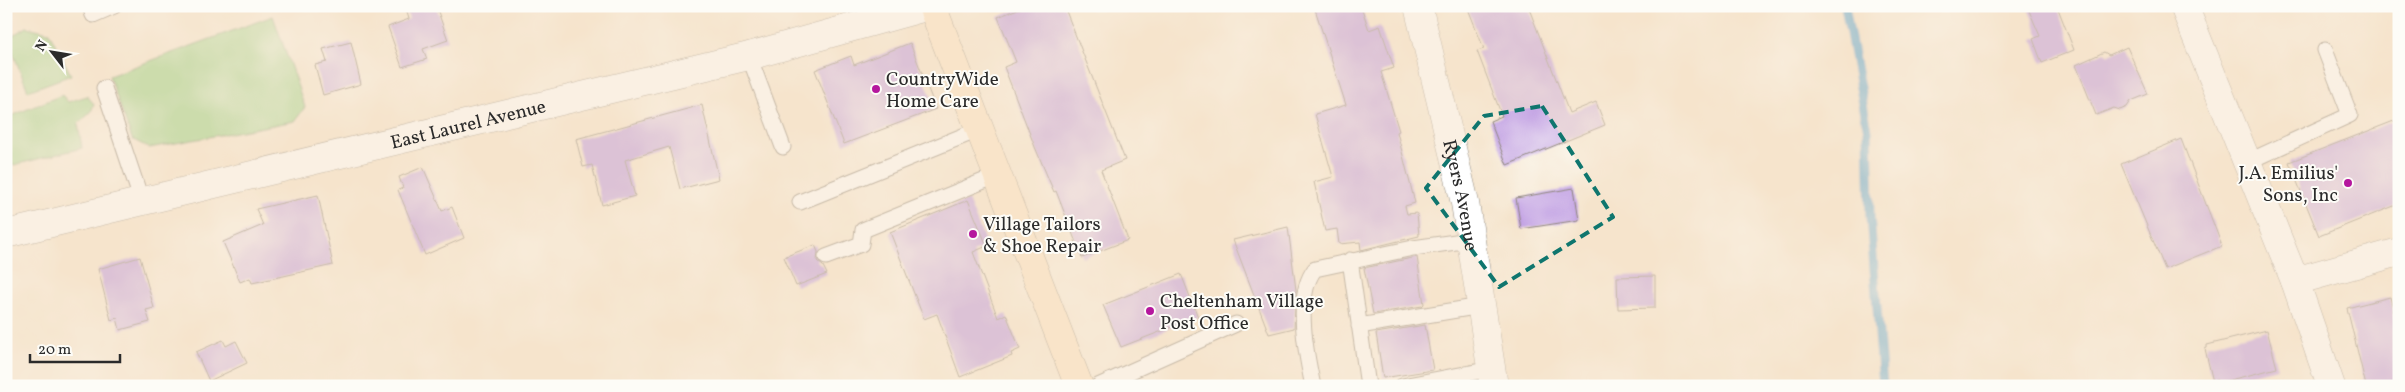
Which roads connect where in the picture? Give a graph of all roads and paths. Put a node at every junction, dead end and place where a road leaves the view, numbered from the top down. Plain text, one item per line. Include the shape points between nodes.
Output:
1 (90, 6) edge
2 (114, 6) edge
3 (930, 6) edge
4 (1418, 6) edge
5 (2184, 6) edge
6 (2325, 50) dead end
7 (749, 56) junction
8 (104, 88) dead end
9 (978, 130) junction
10 (783, 147) dead end
11 (2247, 162) junction
12 (996, 176) junction
13 (142, 202) junction
14 (800, 202) dead end
15 (6, 234) edge
16 (1470, 240) junction
17 (2399, 252) edge
18 (826, 257) dead end
19 (1350, 260) junction
20 (2295, 281) junction
21 (1481, 306) junction
22 (1236, 324) dead end
23 (1359, 326) junction
24 (1493, 378) edge
25 (1079, 386) edge
26 (1098, 386) edge
27 (1313, 386) edge
28 (1368, 386) edge
29 (1402, 386) edge
30 (2331, 386) edge

1 - 2 lane via 93,15
3 - 7 street, East Laurel Avenue
3 - 9 main road
4 - 16 street, Ryers Avenue
5 - 11 street
6 - 11 lane via 2350,115
7 - 10 lane
7 - 13 street, East Laurel Avenue
8 - 13 lane
9 - 12 main road
9 - 14 lane
11 - 20 street
12 - 18 lane via 863,230 861,244
12 - 25 main road
13 - 15 street, East Laurel Avenue
16 - 19 lane
16 - 21 street, Ryers Avenue
17 - 20 street
19 - 23 lane
19 - 27 lane via 1315,269 1308,277 1304,306
20 - 30 street
21 - 23 lane
21 - 24 street, Ryers Avenue
22 - 26 lane
23 - 28 lane
24 - 29 lane

